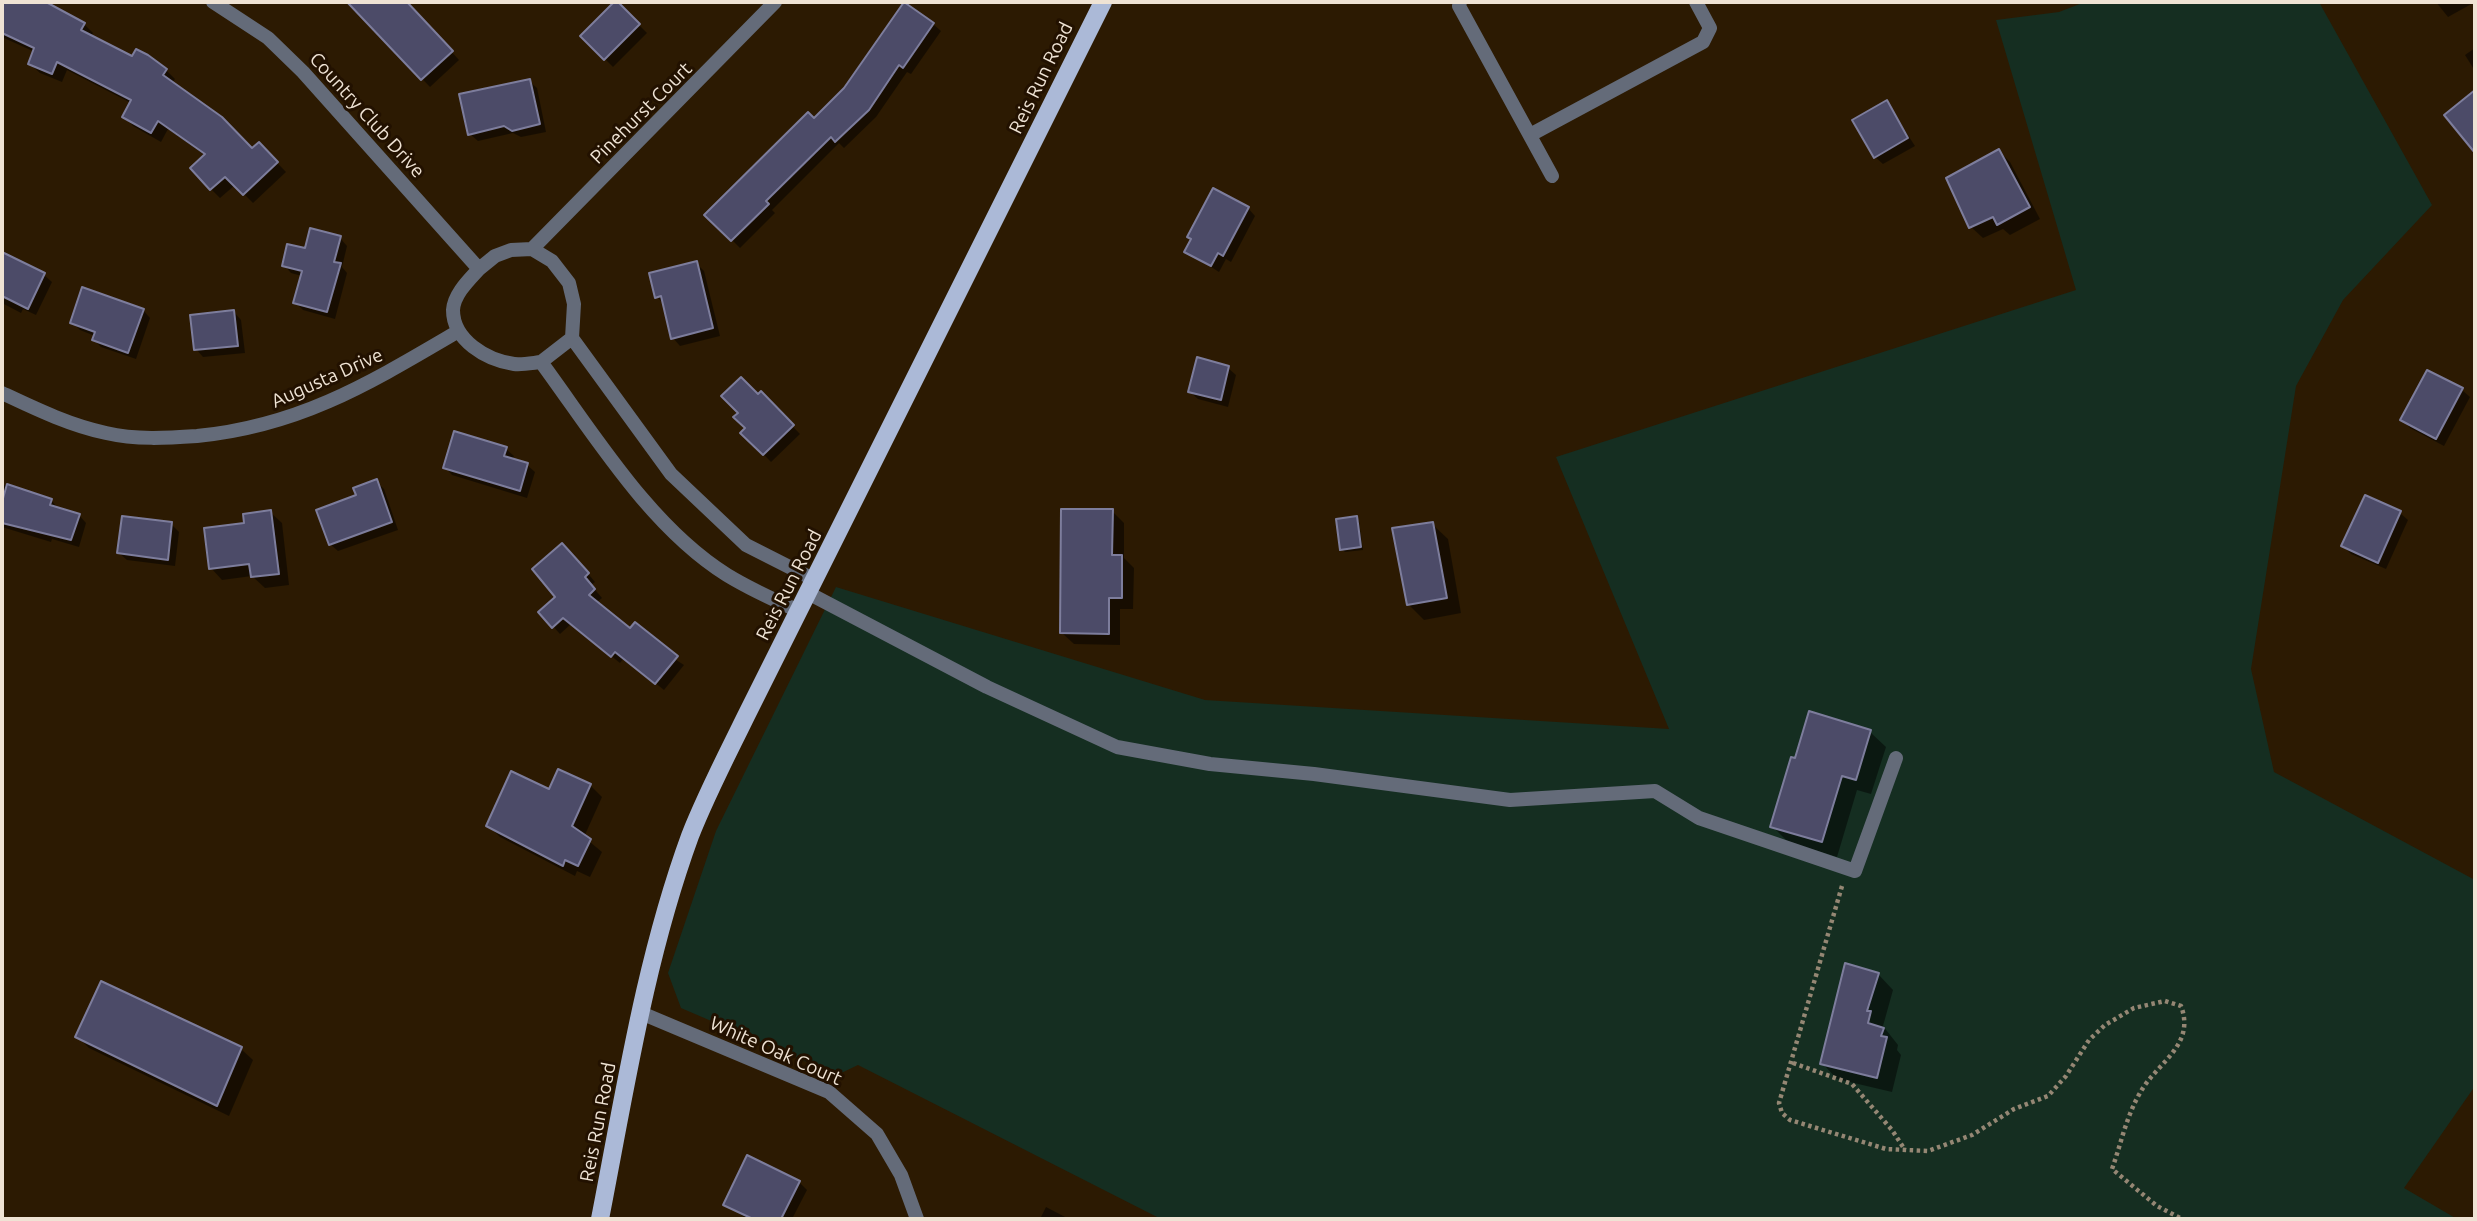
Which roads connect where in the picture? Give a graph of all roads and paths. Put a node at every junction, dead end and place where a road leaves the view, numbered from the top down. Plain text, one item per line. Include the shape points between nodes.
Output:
1 (213, 2) edge
2 (775, 2) edge
3 (1102, 2) edge
4 (1460, 2) edge
5 (1696, 2) edge
6 (1530, 135) junction
7 (1552, 176) dead end
8 (532, 249) junction
9 (479, 269) junction
10 (457, 332) junction
11 (572, 338) junction
12 (541, 362) junction
13 (2, 393) edge
14 (812, 587) junction
15 (799, 611) junction
16 (1896, 758) dead end
17 (1848, 868) junction
18 (641, 1013) junction
19 (1793, 1063) junction
20 (1905, 1150) junction
21 (600, 1219) edge
22 (917, 1219) edge
23 (2182, 1219) edge

1 - 9 street, Country Club Drive via 268,38 303,72
2 - 8 street, Pinehurst Court
3 - 14 main road, Reis Run Road
4 - 6 street
5 - 6 street via 1710,28 1703,42
6 - 7 street
8 - 9 street via 495,256
8 - 11 street via 552,261 569,283 574,304
9 - 10 street via 463,286 453,308
10 - 12 street via 490,357 514,365
10 - 13 street, Augusta Drive via 373,381 298,416 243,431 160,439 108,434 58,419
11 - 12 street
11 - 14 street via 671,474 746,545
12 - 15 street via 640,495 693,549 725,574
14 - 15 main road, Reis Run Road
14 - 17 street via 987,687 1117,747 1210,764 1510,800 1655,791 1699,818
15 - 18 main road, Reis Run Road via 691,835
16 - 17 street via 1855,871
17 - 19 path
18 - 21 main road, Reis Run Road
18 - 22 street, White Oak Court via 839,1099 877,1134 901,1175
19 - 20 path via 1852,1084
19 - 20 path via 1779,1103 1790,1120 1886,1149
20 - 23 path via 1928,1151 1972,1135 2048,1096 2105,1024 2134,1009 2165,1001 2181,1006 2183,1039 2141,1091 2112,1169 2157,1206

